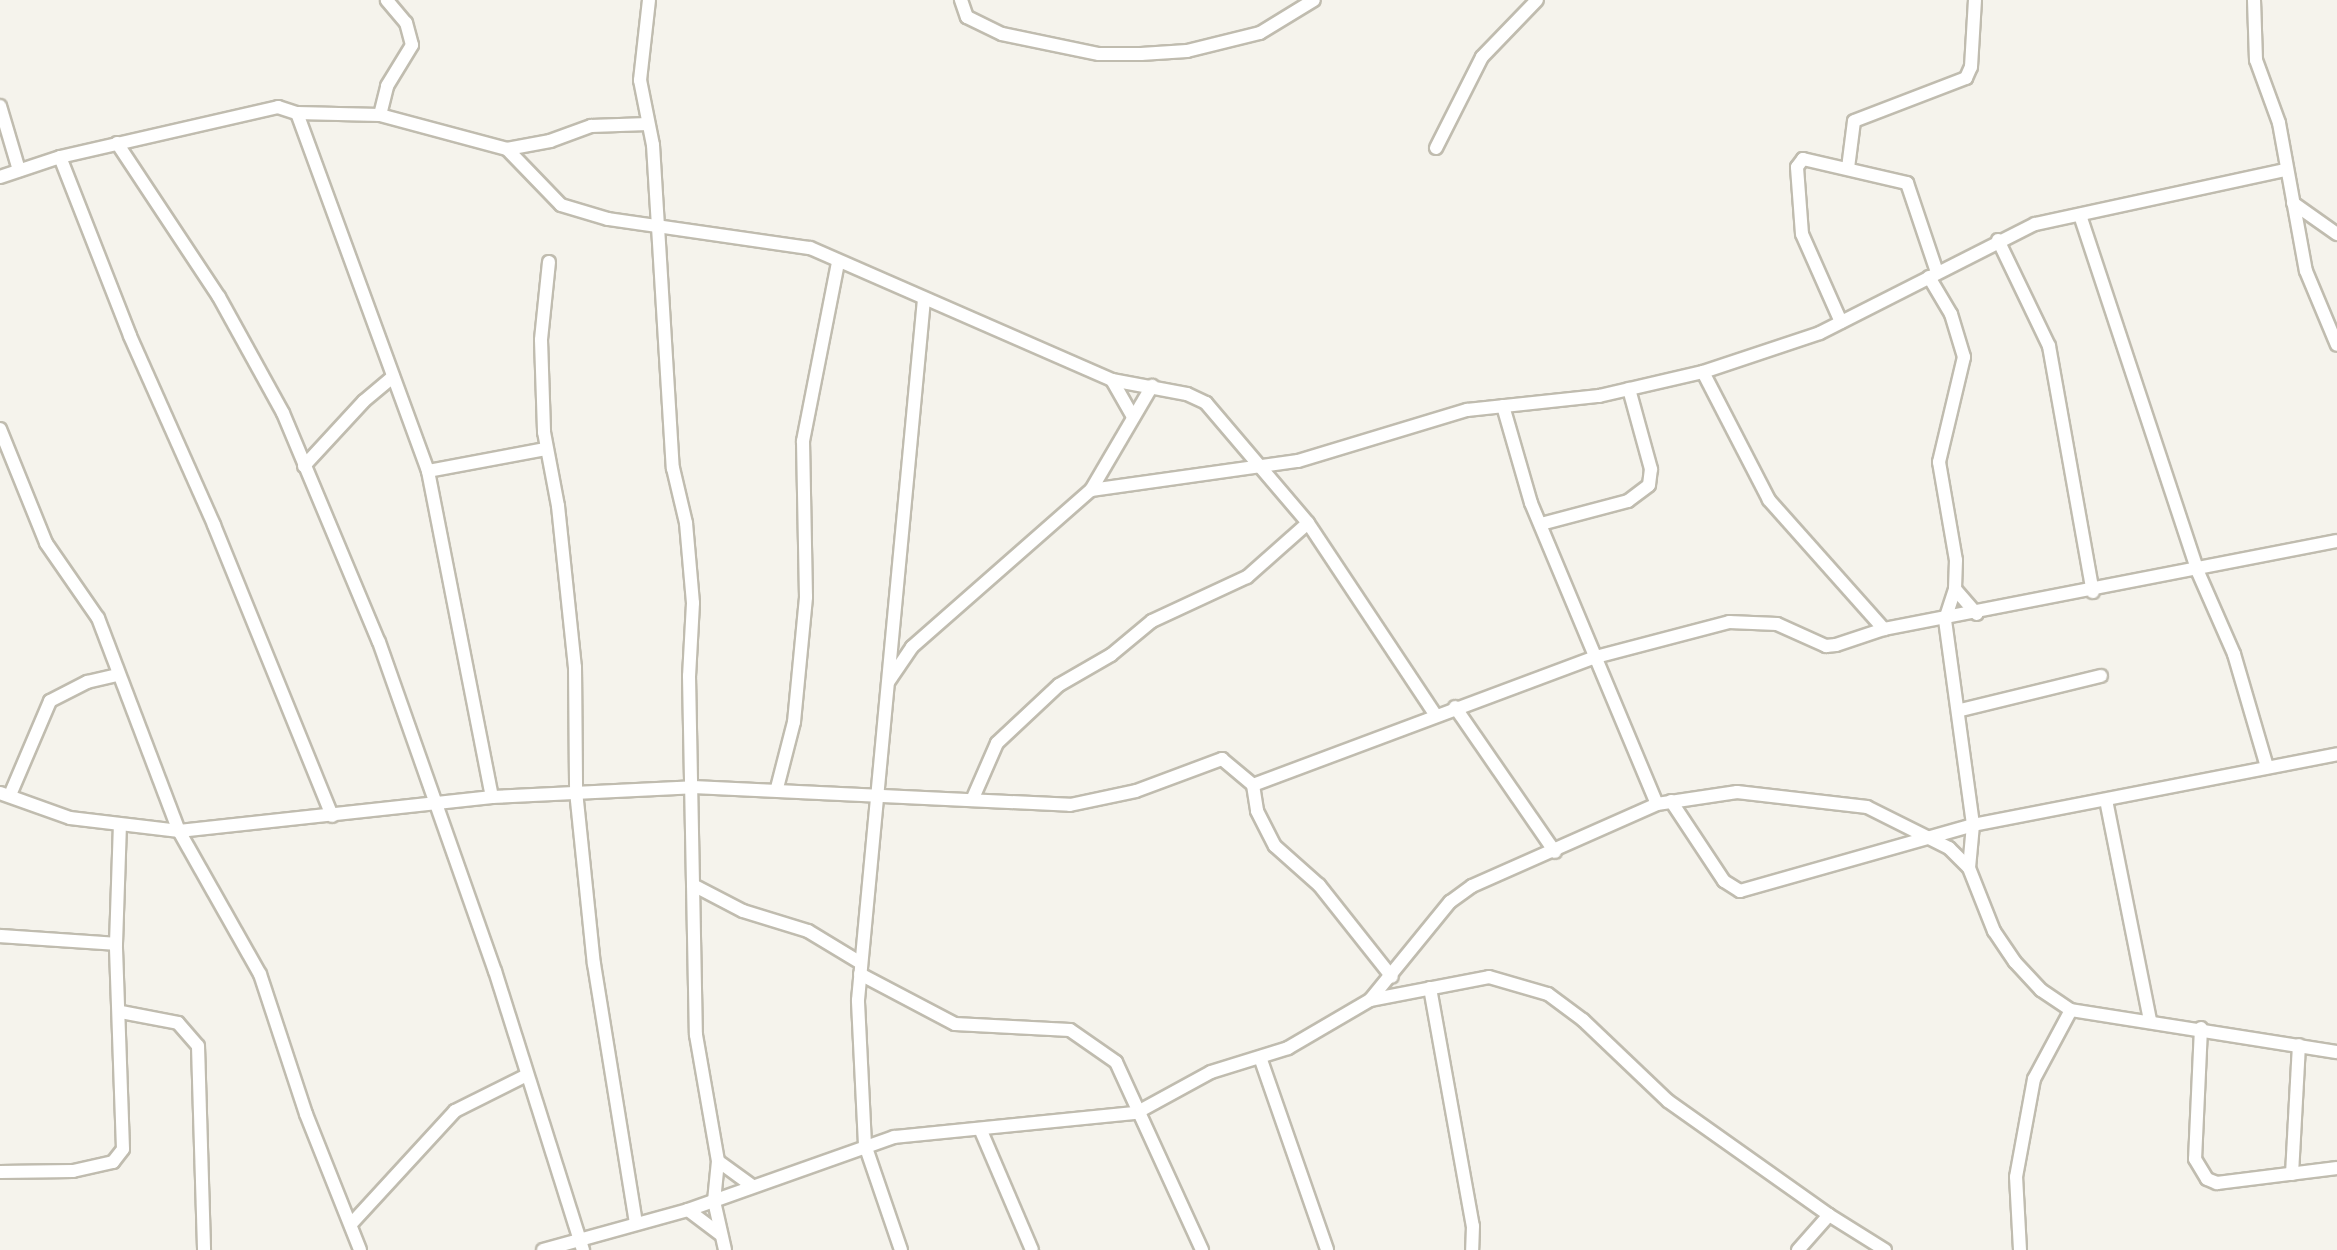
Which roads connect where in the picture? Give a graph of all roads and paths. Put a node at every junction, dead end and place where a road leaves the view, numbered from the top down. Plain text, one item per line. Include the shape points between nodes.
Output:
1 (387, 0) edge
2 (649, 0) edge
3 (961, 0) edge
4 (1314, 0) edge
5 (1537, 0) edge
6 (1975, 0) edge
7 (2254, 0) edge
8 (0, 106) edge
9 (297, 113) junction
10 (380, 115) junction
11 (648, 124) junction
12 (117, 143) junction
13 (1436, 148) dead end
14 (507, 149) junction
15 (60, 157) junction
16 (1848, 168) junction
17 (19, 170) junction
18 (2284, 170) junction
19 (0, 177) edge
20 (2293, 203) junction
21 (2080, 215) junction
22 (654, 225) junction
23 (2337, 234) edge
24 (1998, 240) junction
25 (549, 262) dead end
26 (838, 263) junction
27 (1933, 274) junction
28 (924, 299) junction
29 (1841, 322) junction
30 (2337, 345) edge
31 (1703, 372) junction
32 (393, 377) junction
33 (1112, 380) junction
34 (1152, 386) junction
35 (1629, 389) junction
36 (1503, 406) junction
37 (1133, 417) junction
38 (0, 429) edge
39 (545, 449) junction
40 (304, 466) junction
41 (1259, 468) junction
42 (428, 471) junction
43 (1091, 490) junction
44 (1308, 523) junction
45 (1541, 524) junction
46 (2337, 541) edge
47 (2198, 572) junction
48 (1955, 589) junction
49 (2093, 592) junction
50 (1977, 614) junction
51 (1945, 620) junction
52 (1884, 629) junction
53 (1592, 658) junction
54 (117, 675) junction
55 (2101, 676) dead end
56 (886, 687) junction
57 (1455, 707) junction
58 (1961, 710) junction
59 (1435, 714) junction
60 (2337, 754) edge
61 (2267, 767) junction
62 (1253, 785) junction
63 (693, 787) junction
64 (777, 788) junction
65 (576, 791) junction
66 (5, 794) edge
67 (873, 795) junction
68 (492, 797) junction
69 (973, 798) junction
70 (2106, 800) junction
71 (1671, 801) junction
72 (434, 802) junction
73 (1657, 804) junction
74 (332, 816) junction
75 (1973, 825) junction
76 (120, 826) junction
77 (179, 831) junction
78 (1930, 836) junction
79 (1555, 852) junction
80 (1969, 868) junction
81 (693, 885) junction
82 (0, 936) edge
83 (116, 944) junction
84 (861, 968) junction
85 (1392, 977) junction
86 (1430, 988) junction
87 (1370, 1000) junction
88 (2071, 1010) junction
89 (121, 1012) junction
90 (2150, 1021) junction
91 (2201, 1028) junction
92 (2299, 1045) junction
93 (2336, 1052) edge
94 (1261, 1060) junction
95 (527, 1075) junction
96 (1136, 1113) junction
97 (981, 1131) junction
98 (865, 1145) junction
99 (718, 1161) junction
100 (2337, 1168) edge
101 (0, 1172) edge
102 (2292, 1174) junction
103 (751, 1185) junction
104 (714, 1201) junction
105 (688, 1210) junction
106 (1829, 1215) junction
107 (636, 1222) junction
108 (352, 1223) junction
109 (719, 1233) junction
110 (581, 1244) edge
111 (204, 1250) edge
112 (360, 1250) edge
113 (543, 1250) edge
114 (725, 1250) edge
115 (901, 1250) edge
116 (1032, 1250) edge
117 (1202, 1250) edge
118 (1327, 1250) edge
119 (1472, 1250) edge
120 (1798, 1250) edge
121 (1885, 1250) edge
122 (2020, 1250) edge

1 - 10 street via 406,23 412,45 387,86
2 - 11 street via 640,80
3 - 4 street via 967,17 1002,34 1099,54 1141,54 1187,51 1260,33
5 - 13 street via 1482,57
6 - 16 street via 1966,78 1854,121
7 - 18 street via 2256,60 2279,123
8 - 17 street
9 - 10 street
9 - 12 street via 278,107
9 - 32 street
10 - 14 street
11 - 14 street via 591,126
11 - 22 street
12 - 15 street
12 - 40 street via 219,297 283,413
14 - 22 street via 561,205
15 - 17 street
15 - 74 street
16 - 27 street via 1910,186
16 - 29 street via 1803,159 1797,167 1802,234
17 - 19 street
18 - 20 street
18 - 21 street
20 - 23 street
20 - 30 street via 2306,271
21 - 24 street
21 - 47 street
22 - 26 street via 788,243
22 - 63 street via 673,468 686,523 693,603
24 - 27 street
24 - 49 street via 2049,346
25 - 39 street via 541,340
26 - 28 street
26 - 64 street via 803,441 806,597 794,722
27 - 29 street
27 - 48 street via 1964,357 1939,462 1956,560
28 - 33 street
28 - 56 street
29 - 31 street via 1795,343
31 - 35 street
31 - 52 street via 1769,500
32 - 40 street
32 - 42 street
33 - 34 street
33 - 37 street
34 - 37 street
34 - 41 street via 1206,403 1223,417
35 - 36 street
35 - 45 street via 1651,469 1649,485 1628,501
36 - 41 street via 1437,417 1333,454
36 - 45 street
37 - 43 street
38 - 54 street via 46,543 98,618
39 - 42 street
39 - 65 street via 558,506 575,667
40 - 72 street via 379,642
41 - 43 street
41 - 44 street
42 - 68 street
43 - 56 street via 912,647
44 - 59 street
44 - 69 street via 1247,577 1152,621 1111,655 1059,685 997,743
45 - 53 street
46 - 47 street
47 - 49 street
47 - 61 street via 2234,654
48 - 50 street
48 - 51 street
49 - 50 street
50 - 51 street
51 - 52 street
51 - 58 street
52 - 53 street via 1826,646 1777,624 1729,622
53 - 57 street
53 - 73 street
54 - 66 street via 87,682 50,701
54 - 77 street
55 - 58 street
56 - 67 street
57 - 59 street
57 - 79 street
58 - 75 street
59 - 62 street
60 - 61 street
61 - 70 street
62 - 69 street via 1222,759 1136,791 1070,805 1040,808
62 - 85 street via 1257,811 1275,846 1319,885
63 - 64 street
63 - 65 street
63 - 81 street
64 - 67 street
65 - 68 street
65 - 107 street via 594,964
66 - 76 street via 70,818
67 - 69 street
67 - 84 street
68 - 72 street
70 - 75 street
70 - 90 street
71 - 73 street
71 - 78 street via 1737,792 1842,801
71 - 78 street via 1724,881 1740,891
72 - 74 street
72 - 95 street
73 - 79 street
74 - 77 street
75 - 78 street
75 - 80 street
76 - 77 street
76 - 83 street
77 - 108 street via 260,974 306,1114
78 - 80 street
79 - 85 street via 1472,886 1450,902
80 - 88 street via 1994,931 2015,962 2041,990
81 - 84 street via 743,911 808,931
81 - 99 street via 696,1035
82 - 83 street
83 - 89 street
84 - 96 street via 960,1025 1017,1024 1075,1032 1120,1065
84 - 98 street
85 - 87 street
86 - 87 street
86 - 106 street via 1489,977 1548,994 1668,1101
86 - 119 street via 1471,1213
87 - 94 street
88 - 90 street via 2106,1020
88 - 122 street via 2034,1079 2016,1177
89 - 101 street via 120,1156 73,1171
89 - 111 street via 186,1027 198,1046
90 - 91 street
91 - 92 street
91 - 102 street via 2199,1169 2217,1183
92 - 93 street
92 - 102 street
94 - 96 street via 1211,1072
94 - 118 street
95 - 108 street via 455,1111
95 - 110 street
96 - 97 street
96 - 117 street
97 - 98 street via 935,1130
97 - 116 street
98 - 103 street
98 - 115 street
99 - 103 street
99 - 104 street
100 - 102 street
103 - 104 street
104 - 105 street
104 - 109 street
105 - 107 street
105 - 109 street
106 - 120 street
106 - 121 street
107 - 110 street
108 - 112 street
109 - 114 street
110 - 113 street

